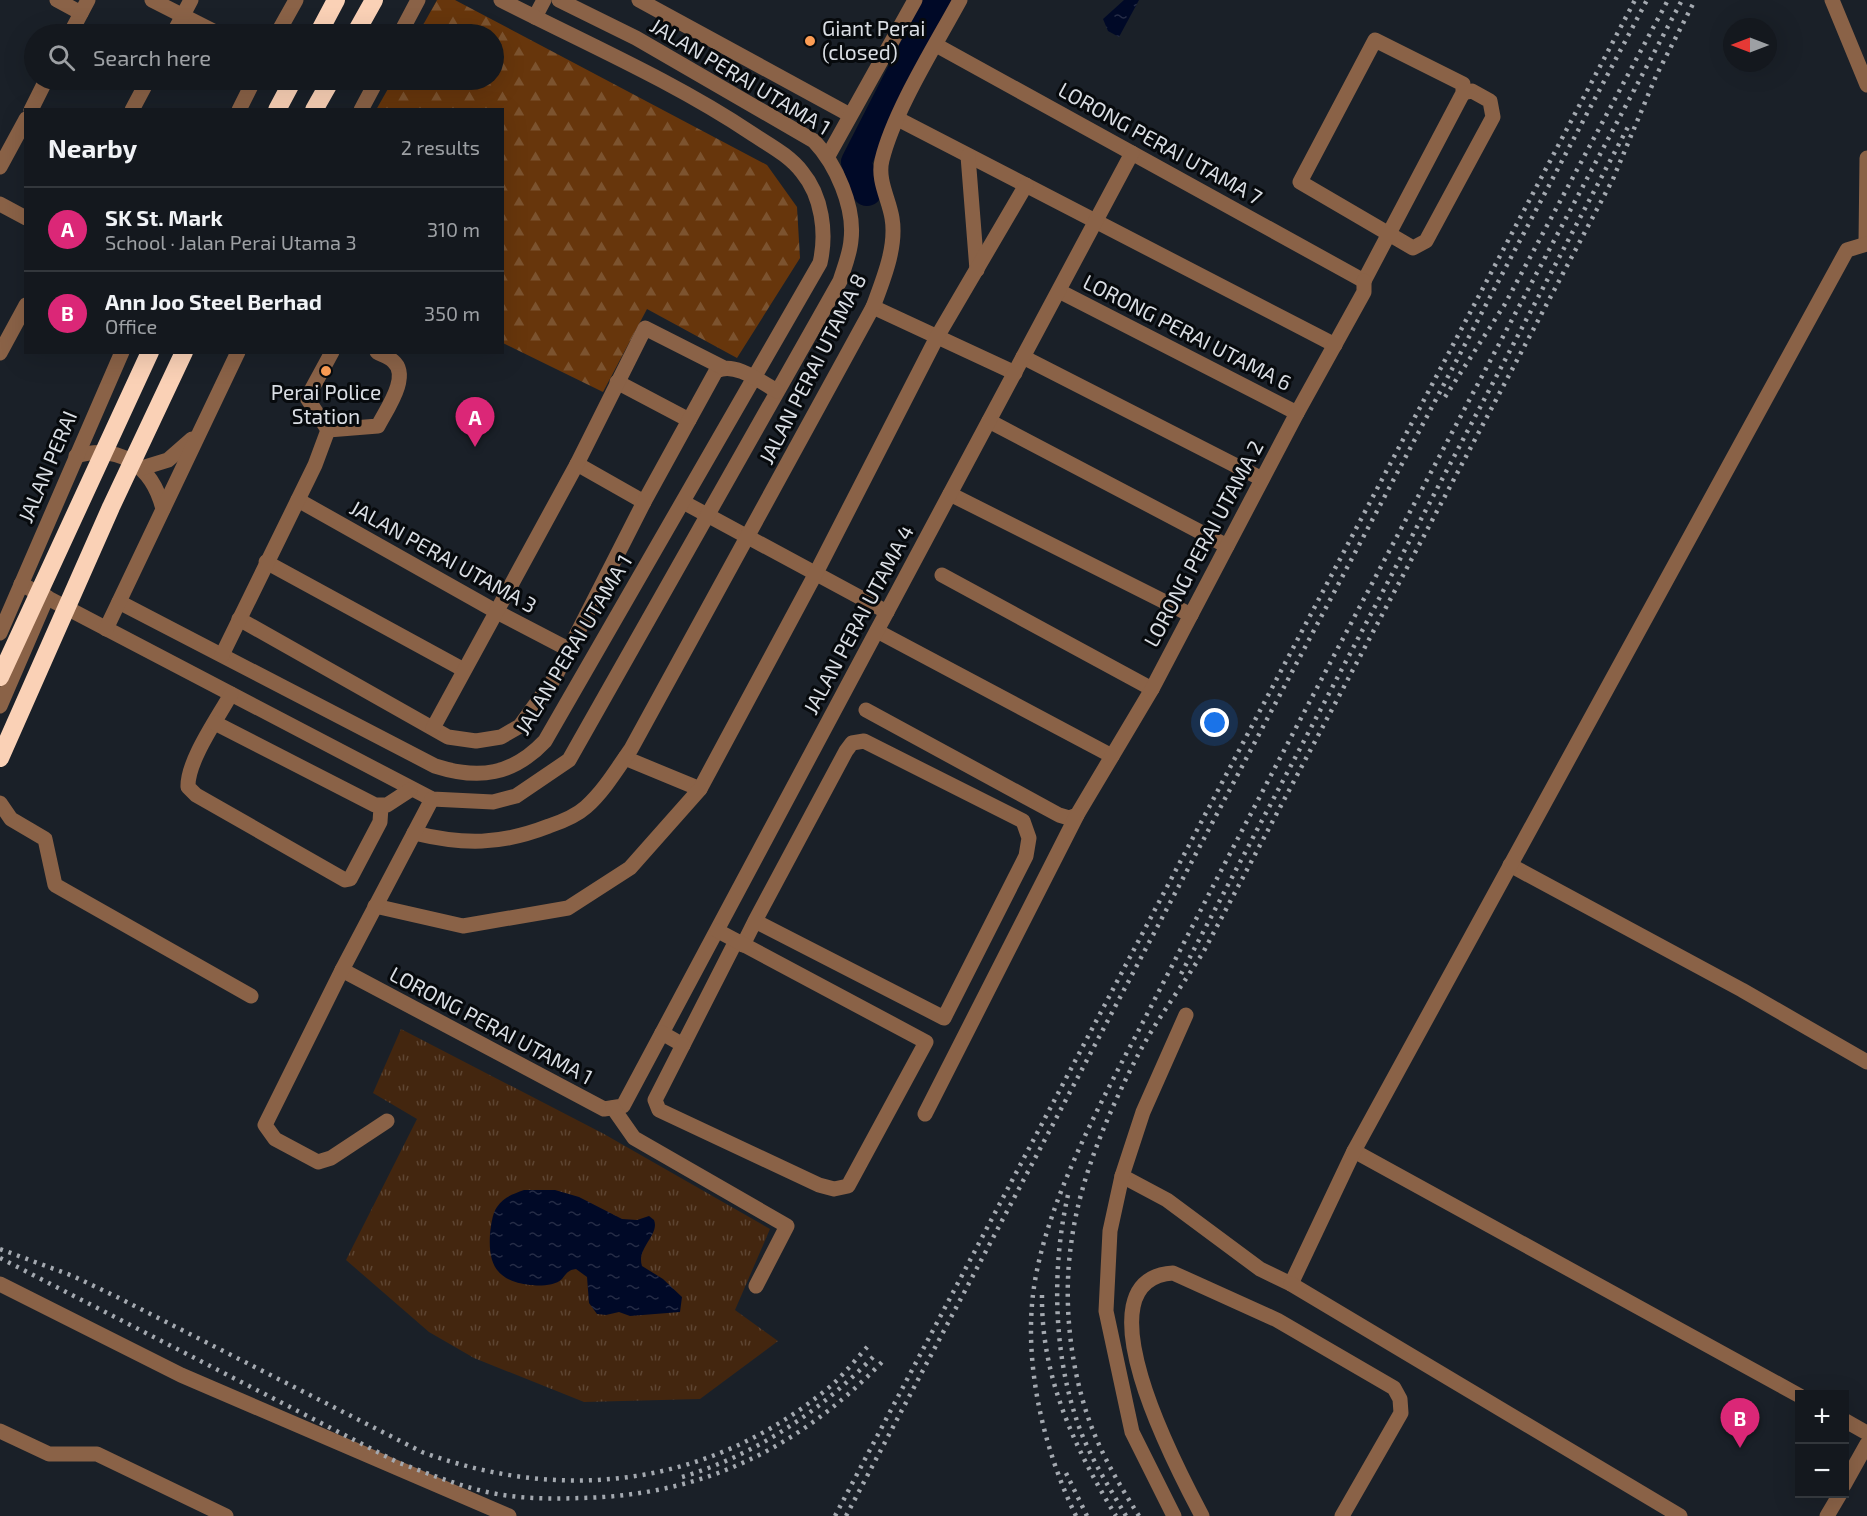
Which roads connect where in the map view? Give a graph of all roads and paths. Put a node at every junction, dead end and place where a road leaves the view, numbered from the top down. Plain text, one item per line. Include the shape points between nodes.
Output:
1 (57, 0) edge
2 (152, 0) edge
3 (191, 0) edge
4 (296, 0) edge
5 (336, 0) edge
6 (374, 0) edge
7 (418, 0) edge
8 (501, 0) edge
9 (544, 0) edge
10 (559, 0) edge
11 (639, 0) edge
12 (915, 0) edge
13 (960, 0) edge
14 (1832, 0) edge
15 (85, 7) edge
16 (183, 16) junction
17 (535, 17) junction
18 (76, 24) edge
19 (179, 24) edge
20 (199, 24) edge
21 (283, 24) edge
22 (323, 24) edge
23 (361, 24) edge
24 (405, 24) edge
25 (936, 45) junction
26 (1867, 85) edge
27 (41, 90) edge
28 (143, 90) edge
29 (249, 90) edge
30 (288, 90) edge
31 (325, 90) edge
32 (372, 90) edge
33 (1462, 93) junction
34 (31, 108) edge
35 (133, 108) edge
36 (240, 108) edge
37 (278, 108) edge
38 (315, 108) edge
39 (362, 108) edge
40 (849, 115) junction
41 (898, 119) junction
42 (24, 123) edge
43 (1132, 153) junction
44 (828, 156) junction
45 (968, 156) junction
46 (1867, 158) edge
47 (0, 167) edge
48 (1026, 185) junction
49 (0, 204) edge
50 (24, 217) edge
51 (1096, 221) junction
52 (1390, 232) junction
53 (1867, 244) edge
54 (977, 270) junction
55 (1364, 281) junction
56 (1059, 291) junction
57 (873, 307) junction
58 (24, 309) edge
59 (937, 337) junction
60 (1335, 345) junction
61 (0, 352) edge
62 (121, 354) edge
63 (149, 354) edge
64 (183, 354) edge
65 (237, 354) edge
66 (332, 354) edge
67 (381, 354) edge
68 (1023, 357) junction
69 (722, 367) junction
70 (1015, 374) junction
71 (753, 377) junction
72 (617, 382) junction
73 (777, 391) junction
74 (1297, 413) junction
75 (689, 420) junction
76 (989, 421) junction
77 (328, 430) junction
78 (199, 433) junction
79 (76, 456) junction
80 (577, 464) junction
81 (142, 468) junction
82 (1262, 479) junction
83 (950, 494) junction
84 (298, 500) junction
85 (644, 502) junction
86 (683, 502) junction
87 (163, 509) junction
88 (707, 517) junction
89 (748, 538) junction
90 (1227, 546) junction
91 (266, 562) junction
92 (816, 573) junction
93 (942, 575) dead end
94 (21, 584) junction
95 (46, 597) junction
96 (119, 602) junction
97 (496, 612) junction
98 (887, 612) junction
99 (1191, 615) junction
100 (239, 619) junction
101 (106, 629) junction
102 (877, 631) junction
103 (0, 633) edge
104 (568, 649) junction
105 (222, 655) junction
106 (464, 670) junction
107 (0, 677) edge
108 (1152, 689) junction
109 (231, 694) junction
110 (0, 706) edge
111 (866, 710) dead end
112 (215, 723) junction
113 (433, 728) junction
114 (1112, 756) junction
115 (0, 758) edge
116 (625, 758) junction
117 (700, 789) junction
118 (410, 790) junction
119 (432, 799) junction
120 (0, 803) edge
121 (381, 807) junction
122 (1073, 817) junction
123 (414, 833) junction
124 (1510, 865) junction
125 (375, 906) junction
126 (755, 921) junction
127 (718, 931) junction
128 (740, 943) junction
129 (342, 970) junction
130 (251, 996) dead end
131 (1186, 1015) dead end
132 (662, 1033) junction
133 (683, 1045) junction
134 (1867, 1062) edge
135 (618, 1107) junction
136 (925, 1114) dead end
137 (387, 1121) dead end
138 (1354, 1151) junction
139 (1122, 1176) junction
140 (0, 1284) edge
141 (1291, 1284) junction
142 (756, 1286) dead end
143 (1795, 1392) edge
144 (1849, 1422) edge
145 (0, 1431) edge
146 (1867, 1432) edge
147 (1867, 1444) edge
148 (1849, 1478) edge
149 (1838, 1498) edge
150 (226, 1516) edge
151 (509, 1516) edge
152 (1174, 1516) edge
153 (1202, 1516) edge
154 (1342, 1516) edge
155 (1680, 1516) edge
156 (1827, 1516) edge

1 - 15 street
2 - 16 street
3 - 16 street
4 - 21 street
5 - 22 highway
6 - 23 highway
7 - 24 street
8 - 17 street, JALAN PERAI UTAMA 1
9 - 17 street
10 - 44 street, JALAN PERAI UTAMA 1 via 636,38 814,141
11 - 40 street
12 - 40 street
13 - 25 street, JALAN PERAI UTAMA 8
14 - 26 street
15 - 18 street
16 - 19 street
16 - 20 street
17 - 71 street, JALAN PERAI UTAMA 1 via 715,109 793,161 812,187 825,243 820,263
25 - 41 street, JALAN PERAI UTAMA 8
25 - 43 street, LORONG PERAI UTAMA 7
27 - 34 street
28 - 35 street
29 - 36 street
30 - 37 highway
31 - 38 highway
32 - 39 street
33 - 52 street, LORONG PERAI UTAMA 2
33 - 52 street via 1472,91 1490,101 1493,117 1426,241 1413,248
33 - 52 street via 1462,84 1375,39 1300,182
40 - 44 street
41 - 45 street
41 - 57 street, JALAN PERAI UTAMA 8 via 882,160 880,176 892,220 890,254
42 - 47 street
43 - 51 street, JALAN PERAI UTAMA 4
43 - 55 street, LORONG PERAI UTAMA 7
44 - 73 street, JALAN PERAI UTAMA 1 via 838,173 851,221 848,257 840,281
45 - 48 street
45 - 54 street
46 - 53 street
48 - 51 street
48 - 54 street
49 - 50 street
51 - 56 street, JALAN PERAI UTAMA 4
51 - 60 street
52 - 55 street, LORONG PERAI UTAMA 2
53 - 124 street via 1847,250
54 - 59 street
55 - 60 street, LORONG PERAI UTAMA 2 via 1365,292
56 - 68 street, JALAN PERAI UTAMA 4
56 - 74 street, LORONG PERAI UTAMA 6
57 - 59 street
57 - 89 street, JALAN PERAI UTAMA 8
58 - 61 street
59 - 70 street
59 - 92 street
60 - 74 street, LORONG PERAI UTAMA 2
62 - 79 street, JALAN PERAI
63 - 107 highway, bridge
64 - 115 highway, bridge
65 - 78 street
66 - 77 street via 308,398
67 - 77 street via 394,361 400,381 378,426
68 - 70 street, JALAN PERAI UTAMA 4
68 - 82 street
69 - 71 street
69 - 72 street via 645,328
69 - 75 street, JALAN PERAI UTAMA 1
70 - 76 street, JALAN PERAI UTAMA 4
71 - 73 street
71 - 86 street, JALAN PERAI UTAMA 1
72 - 75 street
72 - 80 street
73 - 88 street, JALAN PERAI UTAMA 1
74 - 82 street, LORONG PERAI UTAMA 2
75 - 85 street, JALAN PERAI UTAMA 1
76 - 83 street, JALAN PERAI UTAMA 4
76 - 90 street
77 - 84 street
78 - 81 street via 168,460
78 - 87 street
79 - 81 street via 109,451
79 - 94 street, JALAN PERAI
80 - 85 street
80 - 97 street
81 - 87 street via 159,494
82 - 90 street, LORONG PERAI UTAMA 2
83 - 98 street, JALAN PERAI UTAMA 4
83 - 99 street
84 - 91 street
84 - 97 street, JALAN PERAI UTAMA 3
85 - 104 street, JALAN PERAI UTAMA 1
86 - 88 street
86 - 105 street, JALAN PERAI UTAMA 1 via 545,741 512,768 494,773 454,772 435,766
87 - 96 street
88 - 89 street
88 - 119 street, JALAN PERAI UTAMA 1 via 569,760 516,796 493,802
89 - 92 street
89 - 116 street
90 - 99 street, LORONG PERAI UTAMA 2
91 - 100 street
91 - 106 street
92 - 98 street
92 - 117 street
93 - 108 street
94 - 95 street, JALAN PERAI UTAMA 1
94 - 103 street, JALAN PERAI
95 - 101 street, JALAN PERAI UTAMA 1
95 - 110 street
96 - 101 street
96 - 105 street, JALAN PERAI UTAMA 1
97 - 104 street, JALAN PERAI UTAMA 3
97 - 106 street
98 - 102 street, JALAN PERAI UTAMA 4
99 - 108 street, LORONG PERAI UTAMA 2
100 - 105 street
100 - 113 street, JALAN PERAI UTAMA 1
101 - 109 street, JALAN PERAI UTAMA 1
102 - 114 street
102 - 127 street, JALAN PERAI UTAMA 4
104 - 113 street, JALAN PERAI UTAMA 1 via 554,679 520,726 501,737 476,741 448,737
106 - 113 street
108 - 114 street, LORONG PERAI UTAMA 2
109 - 112 street
109 - 118 street, JALAN PERAI UTAMA 1
111 - 122 street
112 - 121 street
112 - 121 street via 199,752 188,787 345,880 350,879 380,822
114 - 122 street, LORONG PERAI UTAMA 2
116 - 117 street
116 - 123 street via 585,809 527,835 483,843 451,842
117 - 125 street via 630,867 568,908 463,926
118 - 119 street, JALAN PERAI UTAMA 1
118 - 121 street
119 - 123 street
120 - 130 street via 11,819 45,839 55,885
122 - 136 street, LORONG PERAI UTAMA 2
123 - 125 street
124 - 134 street
124 - 138 street
125 - 129 street
126 - 126 street via 944,1018 1026,856 1029,838 1023,821 864,741 852,743
126 - 128 street
127 - 128 street
127 - 132 street, JALAN PERAI UTAMA 4
128 - 133 street
128 - 133 street via 926,1042 848,1186 834,1189 819,1185 659,1110 655,1100
129 - 135 street, LORONG PERAI UTAMA 1 via 604,1109
129 - 137 street via 265,1125 275,1139 318,1162 331,1158
131 - 139 street via 1143,1112
132 - 133 street
132 - 135 street, JALAN PERAI UTAMA 4
135 - 142 street via 634,1138 787,1226
138 - 141 street
138 - 143 street
139 - 141 street via 1167,1200 1260,1269
139 - 152 street via 1110,1231 1106,1311 1132,1432
140 - 151 street via 181,1375
141 - 155 street
144 - 146 street
145 - 150 street via 49,1454 97,1454
147 - 148 street
149 - 156 street
153 - 154 street via 1151,1409 1133,1348 1133,1315 1141,1289 1164,1273 1173,1273 1277,1320 1394,1388 1401,1413

